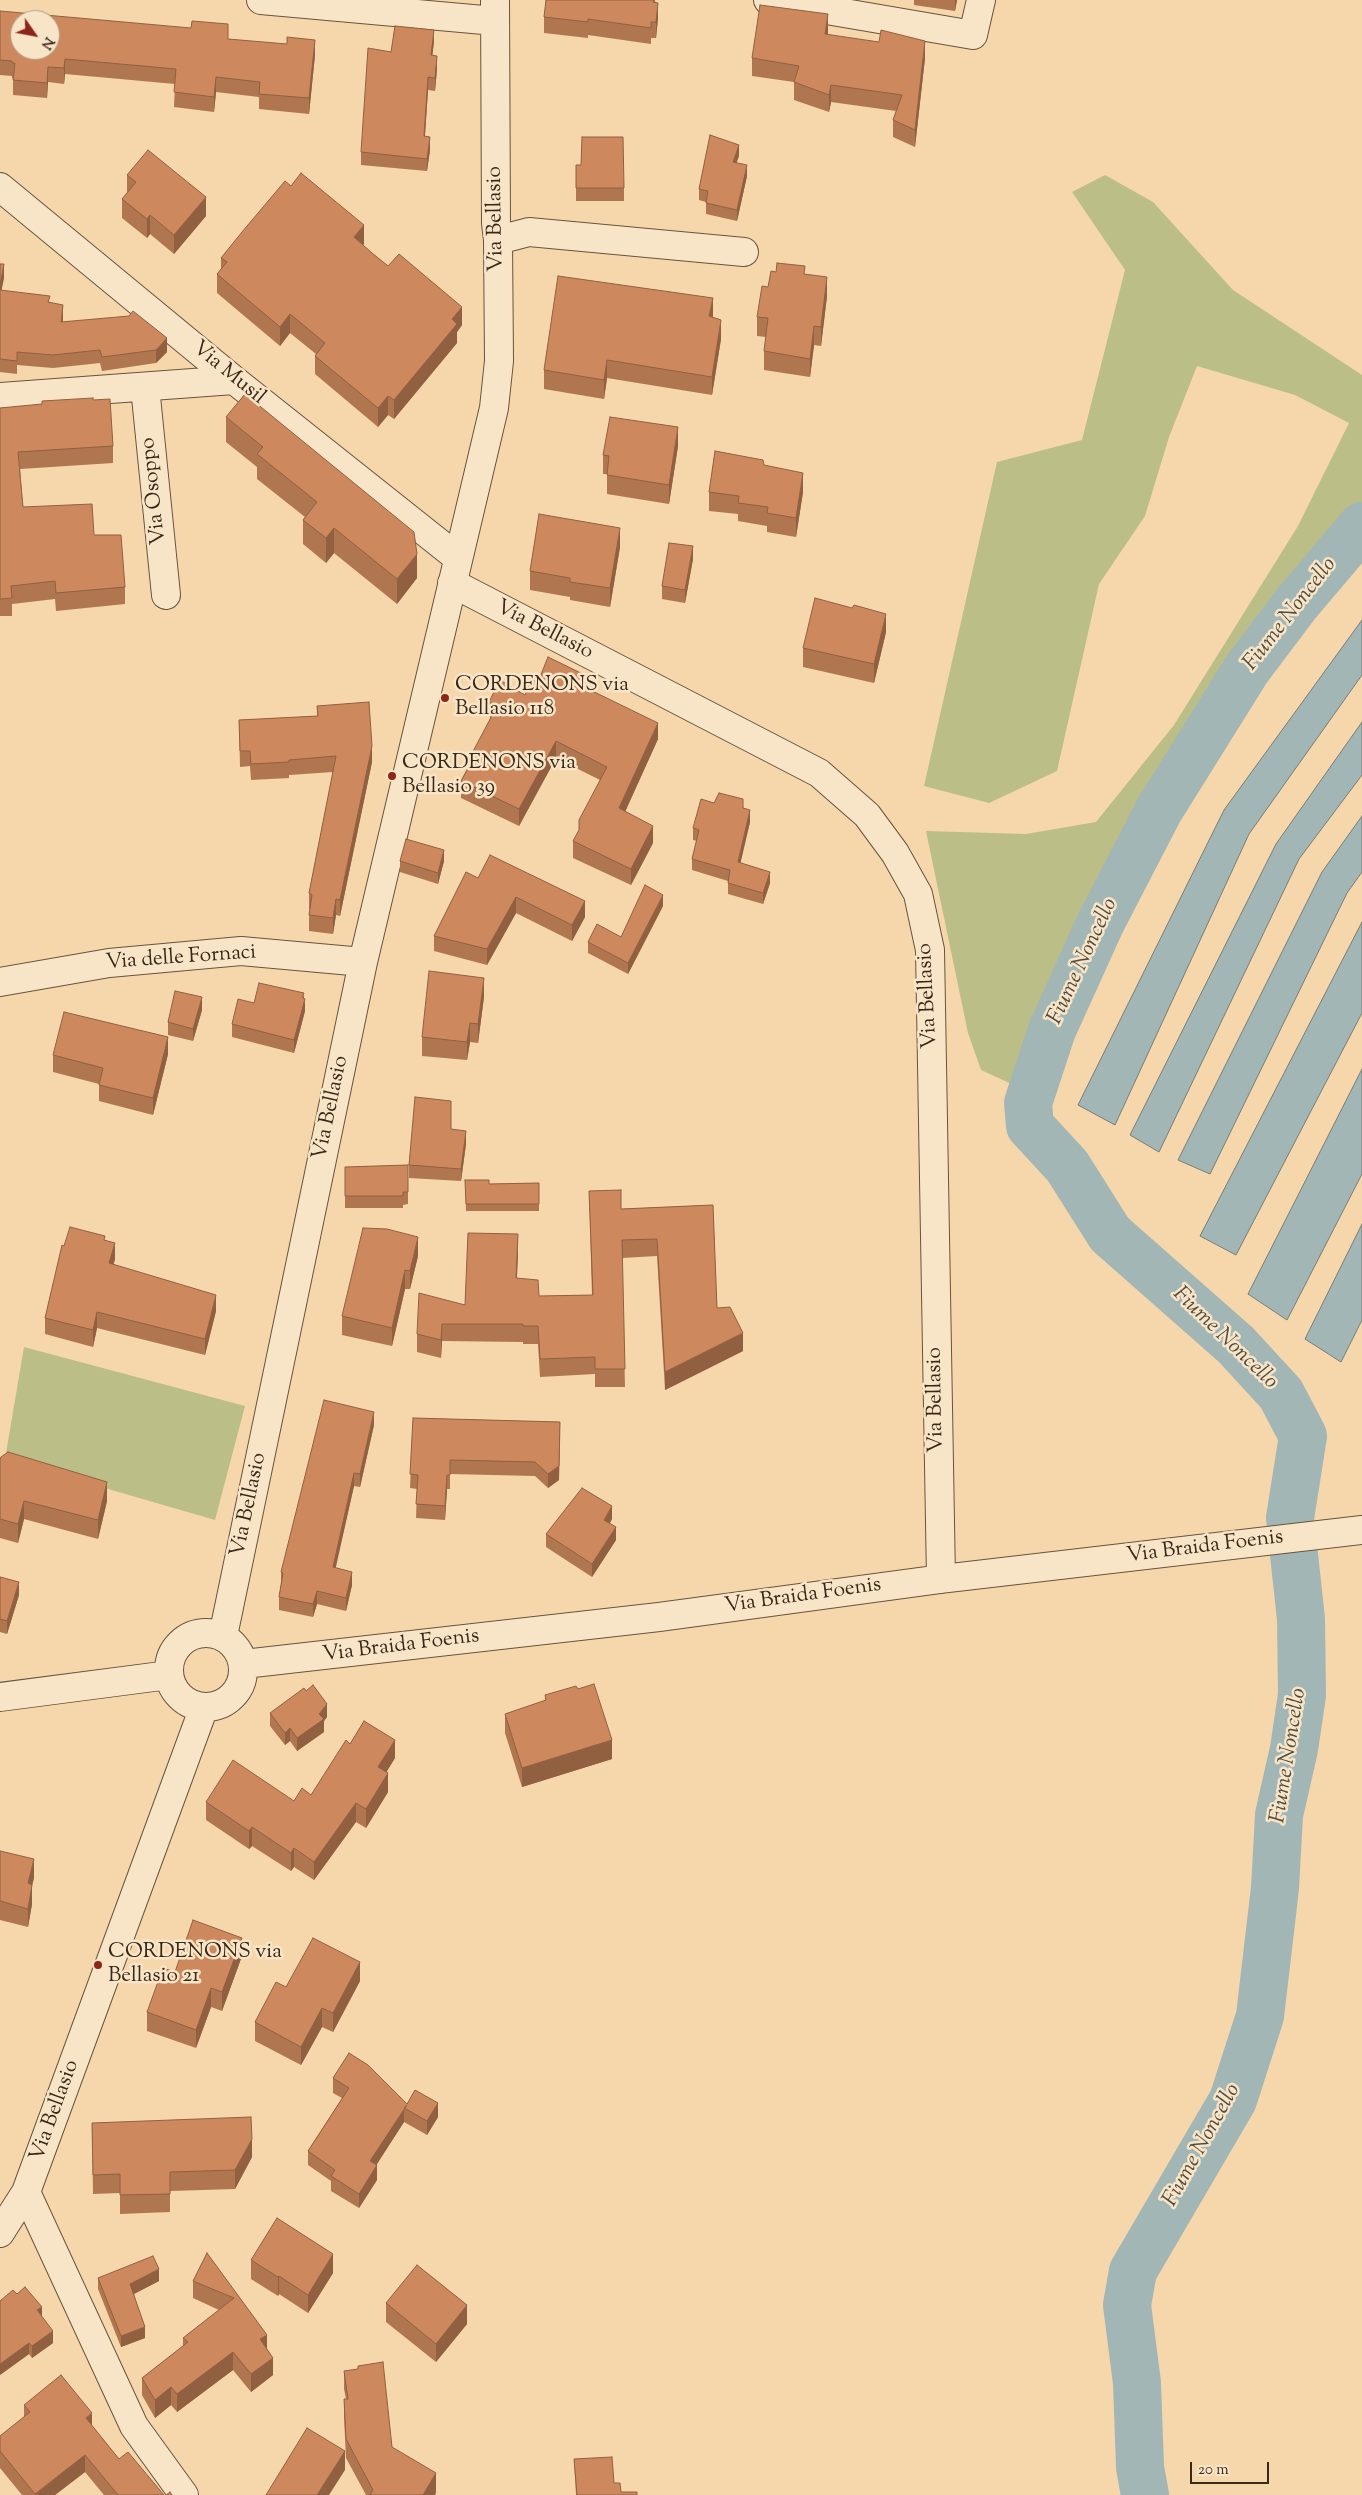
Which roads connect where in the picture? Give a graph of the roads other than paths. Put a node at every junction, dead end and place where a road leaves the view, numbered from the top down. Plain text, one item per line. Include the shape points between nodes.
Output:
1 (260, 0) edge
2 (768, 0) edge
3 (980, 0) edge
4 (495, 10) edge
5 (0, 187) edge
6 (498, 240) junction
7 (744, 252) dead end
8 (234, 380) junction
9 (145, 387) junction
10 (0, 397) edge
11 (455, 571) junction
12 (166, 595) dead end
13 (363, 962) junction
14 (0, 982) edge
15 (1360, 1530) edge
16 (942, 1579) junction
17 (223, 1636) junction
18 (244, 1664) junction
19 (169, 1675) junction
20 (0, 1697) edge
21 (204, 1707) junction
22 (26, 2192) junction
23 (0, 2233) edge
24 (184, 2495) edge

1 - 4 street
2 - 3 street via 973,34
4 - 6 street, Via Bellasio
5 - 8 street, Via Musil
6 - 7 street via 529,232
6 - 11 street, Via Bellasio via 499,361 494,408
8 - 9 street
8 - 11 street, Via Musil
9 - 10 street
9 - 12 street, Via Osoppo
11 - 13 street, Via Bellasio
11 - 16 street, Via Bellasio via 819,773 868,815 896,853 918,894 930,950
13 - 14 street, Via delle Fornaci via 241,950 109,963
13 - 17 street, Via Bellasio
15 - 16 street, Via Braida Foenis
16 - 18 street, Via Braida Foenis via 659,1617
17 - 18 street via 240,1652
17 - 19 street via 203,1632 185,1638 175,1649
18 - 21 street via 244,1676 238,1690 225,1702
19 - 20 street
19 - 21 street via 183,1699
21 - 22 street, Via Bellasio
22 - 23 street, Via Bellasio
22 - 24 street via 134,2426

